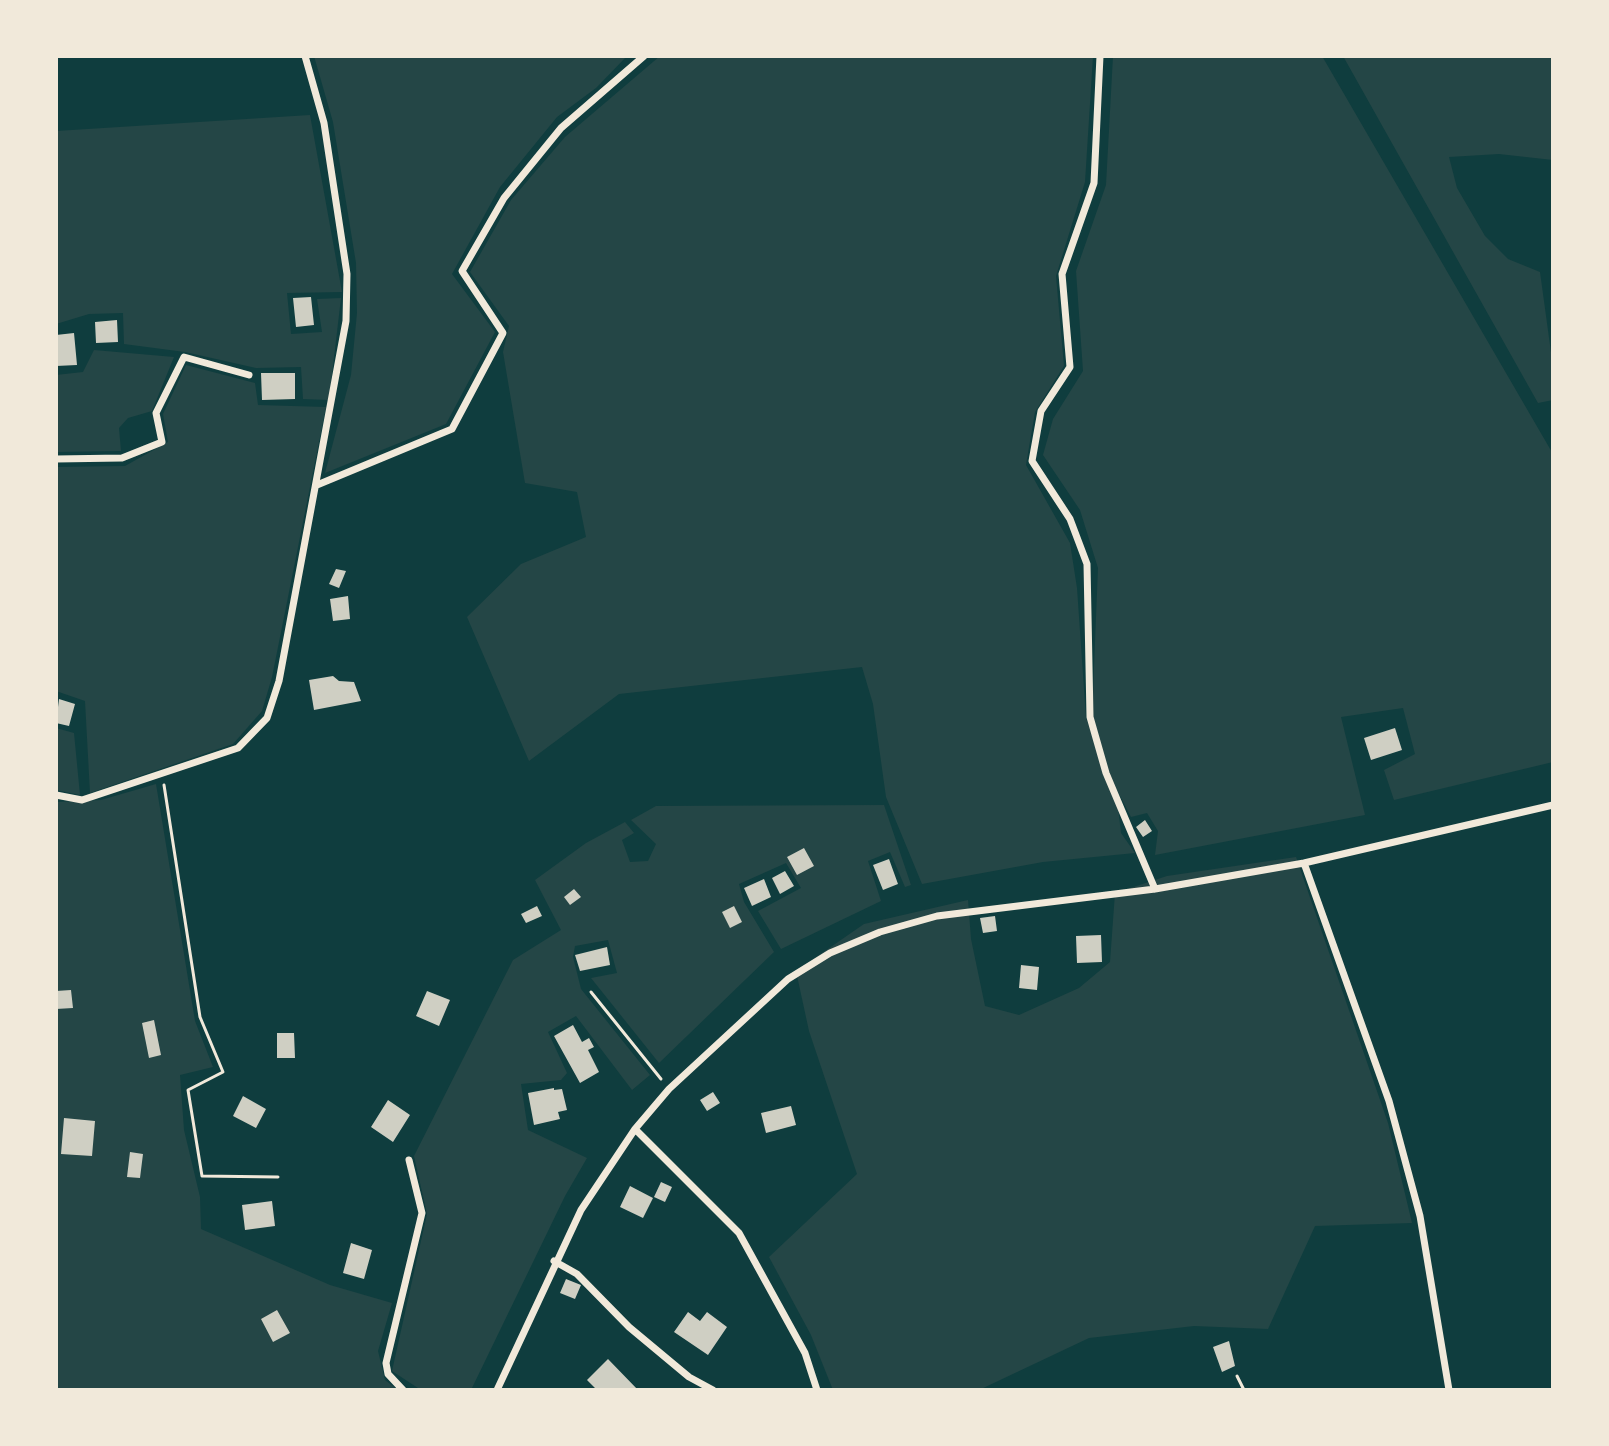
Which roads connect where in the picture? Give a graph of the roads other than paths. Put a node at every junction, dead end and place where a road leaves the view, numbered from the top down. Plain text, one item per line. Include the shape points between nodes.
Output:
1 (305, 56) edge
2 (644, 56) edge
3 (1100, 56) edge
4 (249, 375) dead end
5 (56, 459) edge
6 (317, 485) junction
7 (56, 795) edge
8 (1553, 805) edge
9 (1304, 863) junction
10 (1155, 889) junction
11 (635, 1129) junction
12 (409, 1160) dead end
13 (554, 1261) junction
14 (403, 1390) edge
15 (497, 1390) edge
16 (713, 1390) edge
17 (817, 1390) edge
18 (1449, 1390) edge

1 - 6 street via 324,123 347,274 346,321
2 - 6 street via 561,128 504,198 462,271 503,333 452,429
3 - 10 street via 1094,183 1062,274 1070,367 1041,411 1032,461 1070,519 1087,564 1090,717 1106,773
4 - 5 street via 184,357 156,413 162,442 122,458
6 - 7 street via 267,718 238,748 82,800
8 - 9 street
9 - 10 street
9 - 18 street via 1389,1101 1420,1216
10 - 11 street via 937,916 830,953 788,979 669,1089
11 - 13 street
11 - 17 street via 739,1233 805,1353
12 - 14 street via 422,1213 386,1363 388,1374
13 - 15 street
13 - 16 street via 577,1274 689,1377

